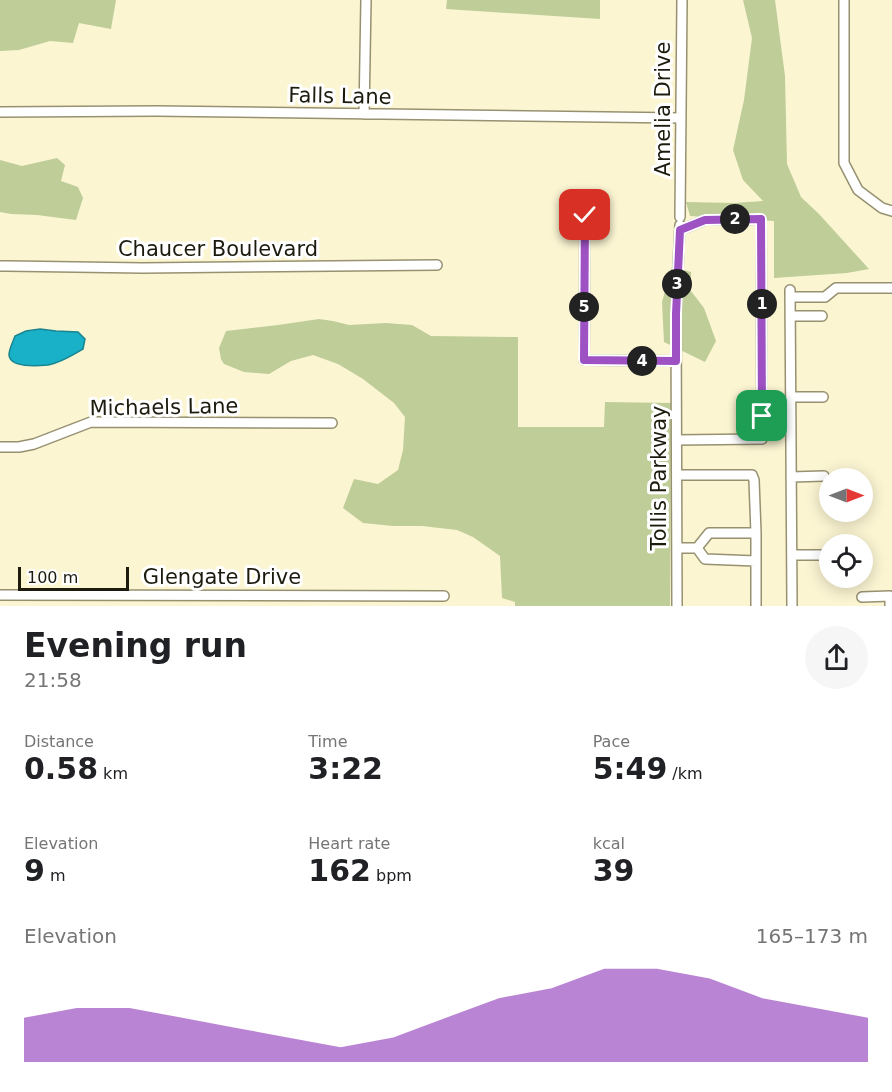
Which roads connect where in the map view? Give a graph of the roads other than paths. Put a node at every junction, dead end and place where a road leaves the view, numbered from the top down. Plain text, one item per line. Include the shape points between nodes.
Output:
1 (366, 0) edge
2 (681, 0) edge
3 (844, 0) edge
4 (0, 112) edge
5 (364, 114) junction
6 (680, 118) junction
7 (892, 211) edge
8 (585, 215) dead end
9 (680, 223) junction
10 (437, 265) dead end
11 (0, 266) edge
12 (892, 288) edge
13 (676, 314) joint
14 (790, 316) junction
15 (822, 316) dead end
16 (676, 361) junction
17 (791, 397) junction
18 (824, 397) dead end
19 (332, 423) dead end
20 (676, 440) junction
21 (0, 447) edge
22 (677, 475) junction
23 (819, 476) edge
24 (791, 477) junction
25 (756, 533) junction
26 (677, 548) junction
27 (697, 548) junction
28 (792, 555) junction
29 (819, 555) edge
30 (756, 561) junction
31 (0, 594) edge
32 (232, 596) junction
33 (444, 596) dead end
34 (861, 597) dead end
35 (232, 606) edge
36 (678, 606) edge
37 (756, 606) edge
38 (792, 606) edge
39 (890, 606) edge

1 - 5 street
2 - 6 street, Amelia Drive
3 - 7 street via 844,163 858,190
4 - 5 street, Falls Lane
5 - 6 street, Falls Lane
6 - 9 street, Amelia Drive
8 - 16 street via 584,360
9 - 13 street, Amelia Drive
9 - 20 street via 761,219 762,440
10 - 11 street, Chaucer Boulevard
12 - 14 street via 836,288 825,297 790,293
13 - 16 street, Tollis Parkway
14 - 15 street
14 - 17 street
16 - 20 street, Tollis Parkway
17 - 18 street
17 - 24 street
19 - 21 street, Michaels Lane via 92,422 34,444
20 - 22 street, Tollis Parkway
22 - 25 street via 752,475
22 - 26 street, Tollis Parkway
23 - 24 street
24 - 28 street
25 - 27 street via 709,533
25 - 30 street
26 - 27 street
26 - 36 street, Tollis Parkway
27 - 30 street via 705,559
28 - 29 street
28 - 38 street
30 - 37 street
31 - 32 street, Glengate Drive
32 - 33 street, Glengate Drive
32 - 35 street
34 - 39 street via 890,596

